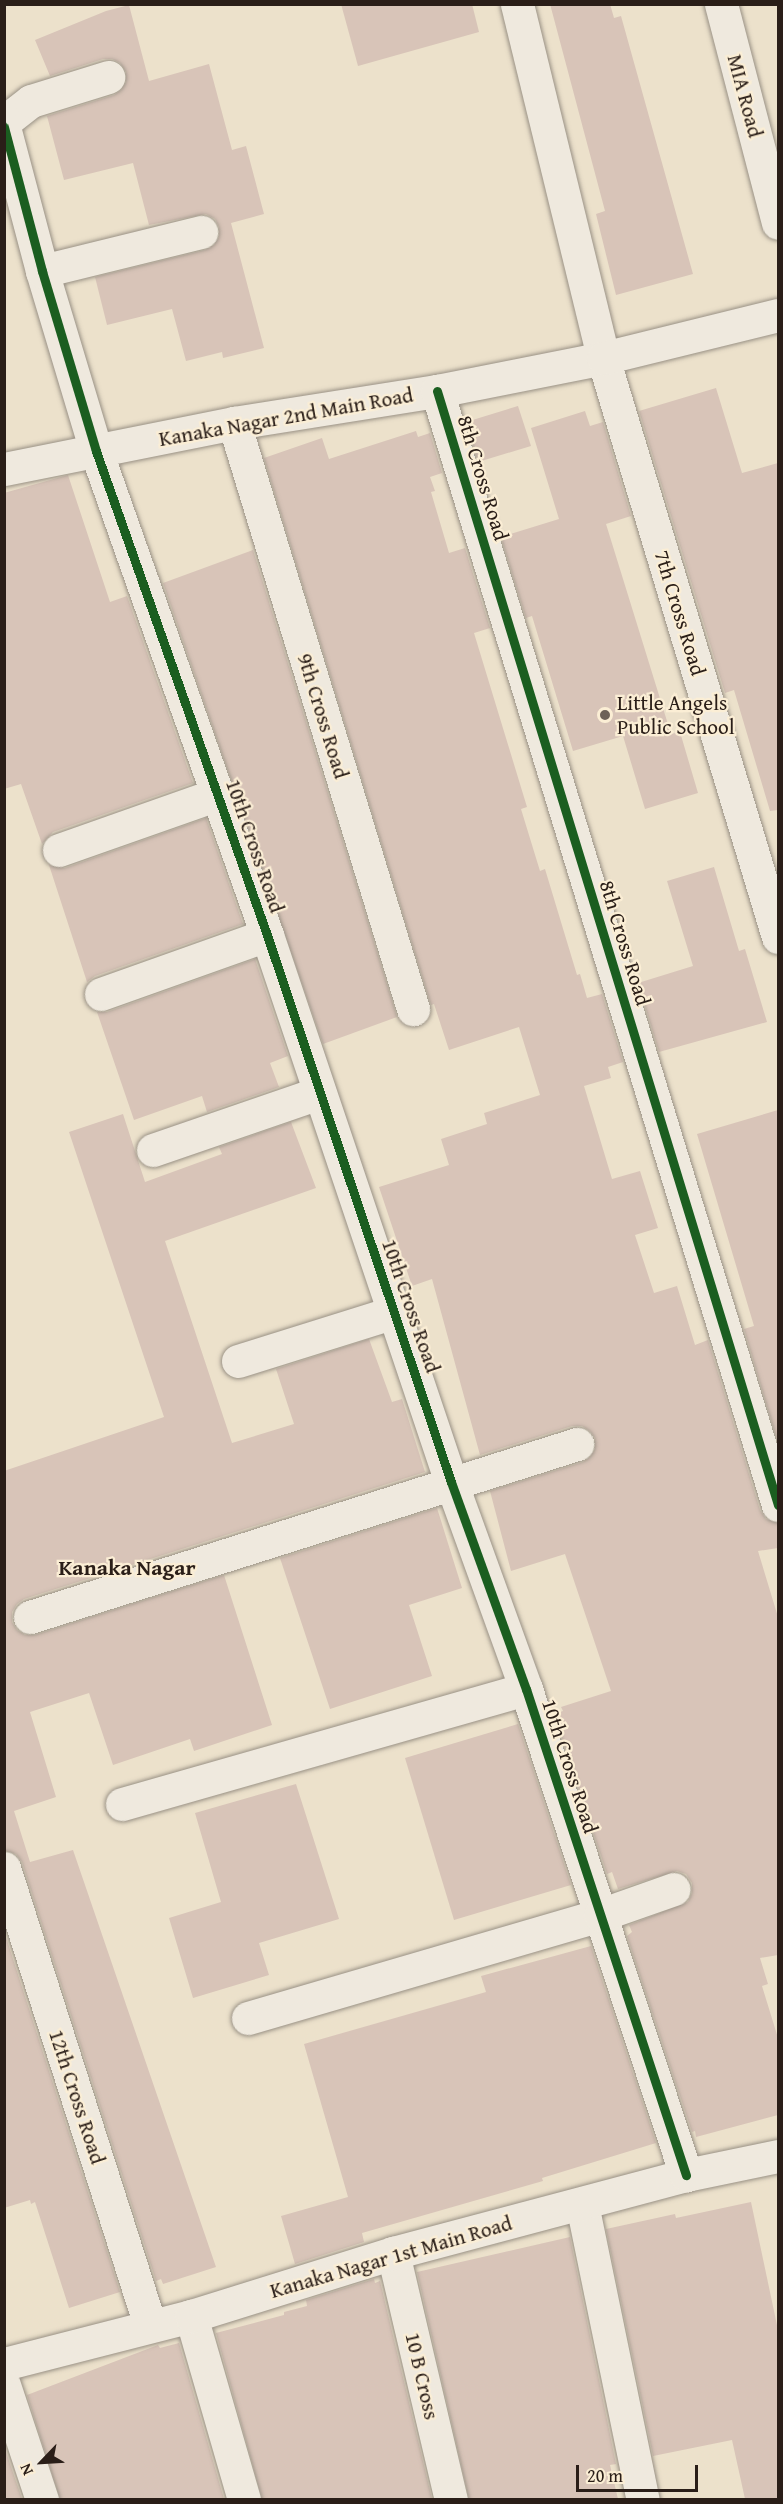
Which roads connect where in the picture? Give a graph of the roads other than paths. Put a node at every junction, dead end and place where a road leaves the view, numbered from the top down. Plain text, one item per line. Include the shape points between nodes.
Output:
1 (518, 4) edge
2 (721, 4) edge
3 (108, 77) dead end
4 (4, 122) edge
5 (4, 127) edge
6 (778, 223) edge
7 (201, 232) dead end
8 (42, 271) junction
9 (778, 315) edge
10 (603, 358) junction
11 (437, 391) junction
12 (234, 423) junction
13 (96, 451) junction
14 (4, 469) edge
15 (218, 794) junction
16 (59, 850) dead end
17 (267, 935) junction
18 (778, 937) edge
19 (101, 994) dead end
20 (413, 1009) dead end
21 (319, 1093) junction
22 (153, 1150) dead end
23 (394, 1312) junction
24 (238, 1361) dead end
25 (578, 1444) dead end
26 (451, 1482) junction
27 (778, 1505) edge
28 (30, 1617) dead end
29 (526, 1689) junction
30 (122, 1804) dead end
31 (4, 1868) edge
32 (674, 1890) dead end
33 (600, 1915) junction
34 (248, 2018) dead end
35 (778, 2156) edge
36 (686, 2175) junction
37 (582, 2204) junction
38 (393, 2253) junction
39 (191, 2316) junction
40 (150, 2325) junction
41 (4, 2364) edge
42 (4, 2385) edge
43 (42, 2499) edge
44 (244, 2499) edge
45 (451, 2499) edge
46 (643, 2499) edge

1 - 10 street, 7th Cross Road
2 - 6 street, MIA Road
3 - 4 street via 31,101
5 - 8 street, 10th Cross Road
7 - 8 street
8 - 13 street, 10th Cross Road
9 - 10 street, Kanaka Nagar 2nd Main Road
10 - 11 street, Kanaka Nagar 2nd Main Road
10 - 18 street, 7th Cross Road
11 - 12 street, Kanaka Nagar 2nd Main Road
11 - 27 street, 8th Cross Road
12 - 13 street, Kanaka Nagar 2nd Main Road
12 - 20 street, 9th Cross Road
13 - 14 street, Kanaka Nagar 2nd Main Road
13 - 15 street, 10th Cross Road
15 - 16 street
15 - 17 street, 10th Cross Road
17 - 19 street
17 - 21 street, 10th Cross Road
21 - 22 street
21 - 23 street, 10th Cross Road
23 - 24 street
23 - 26 street, 10th Cross Road
25 - 26 street
26 - 28 street
26 - 29 street, 10th Cross Road
29 - 30 street
29 - 33 street, 10th Cross Road
31 - 40 street, 12th Cross Road
32 - 33 street
33 - 34 street
33 - 36 street, 10th Cross Road
35 - 36 street, Kanaka Nagar 1st Main Road
36 - 37 street, Kanaka Nagar 1st Main Road
37 - 38 street, Kanaka Nagar 1st Main Road
37 - 46 street
38 - 39 street, Kanaka Nagar 1st Main Road
38 - 45 street, 10 B Cross
39 - 40 street, Kanaka Nagar 1st Main Road
39 - 44 street
40 - 41 street, Kanaka Nagar 1st Main Road
42 - 43 street

